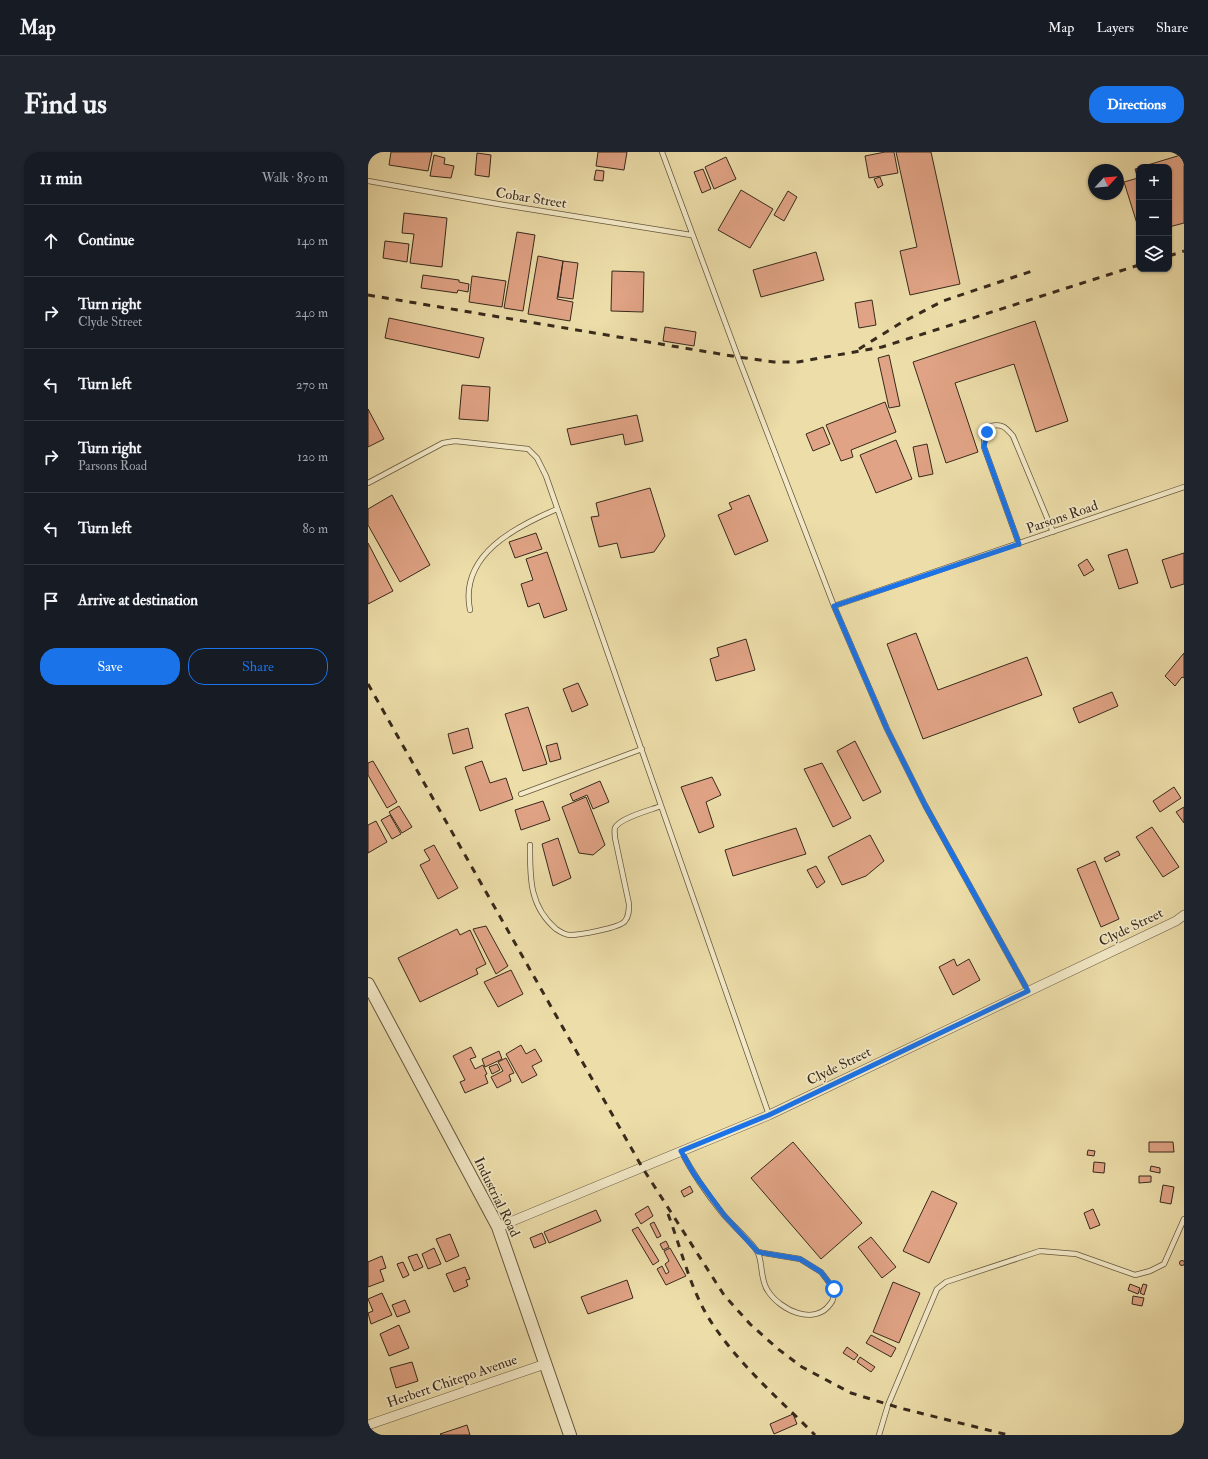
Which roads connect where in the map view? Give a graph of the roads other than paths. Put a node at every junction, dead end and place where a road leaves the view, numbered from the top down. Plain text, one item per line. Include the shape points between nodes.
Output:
1 (662, 152) edge
2 (368, 181) edge
3 (691, 235) junction
4 (368, 483) edge
5 (1184, 487) edge
6 (557, 509) junction
7 (1053, 532) junction
8 (1019, 544) junction
9 (834, 606) junction
10 (470, 610) dead end
11 (642, 750) junction
12 (520, 794) dead end
13 (661, 806) junction
14 (530, 845) dead end
15 (1184, 915) edge
16 (368, 984) edge
17 (1028, 991) junction
18 (769, 1115) junction
19 (681, 1151) junction
20 (1184, 1219) edge
21 (498, 1228) junction
22 (758, 1252) junction
23 (544, 1364) junction
24 (369, 1422) edge
25 (570, 1435) edge
26 (879, 1435) edge

1 - 3 lane
2 - 3 lane, Cobar Street
3 - 9 lane
4 - 6 lane via 443,442 528,449 537,458 546,476
5 - 7 lane, Parsons Road
6 - 10 lane via 519,527 488,550 470,583
6 - 11 lane
7 - 8 lane, Parsons Road
7 - 8 lane via 1012,436 1005,427 998,424 990,426 984,447
8 - 9 lane, Parsons Road
9 - 17 lane via 887,729 925,805
11 - 12 lane
11 - 13 lane
13 - 14 lane via 620,822 615,828 629,904 625,922 617,926 569,935 553,926 538,905 530,885
13 - 18 lane
15 - 17 street, Clyde Street
16 - 21 street, Industrial Road
17 - 18 street, Clyde Street
18 - 19 street, Clyde Street
19 - 21 street, Clyde Street
19 - 22 lane via 694,1174 724,1215
20 - 26 lane via 1164,1264 1135,1275 1076,1254 1040,1251 946,1282 937,1289 888,1405
21 - 23 street, Industrial Road
22 - 22 lane via 767,1291 786,1307 805,1316 823,1312 832,1302 834,1289 821,1272 800,1259
23 - 24 street, Herbert Chitepo Avenue
23 - 25 street, Industrial Road

